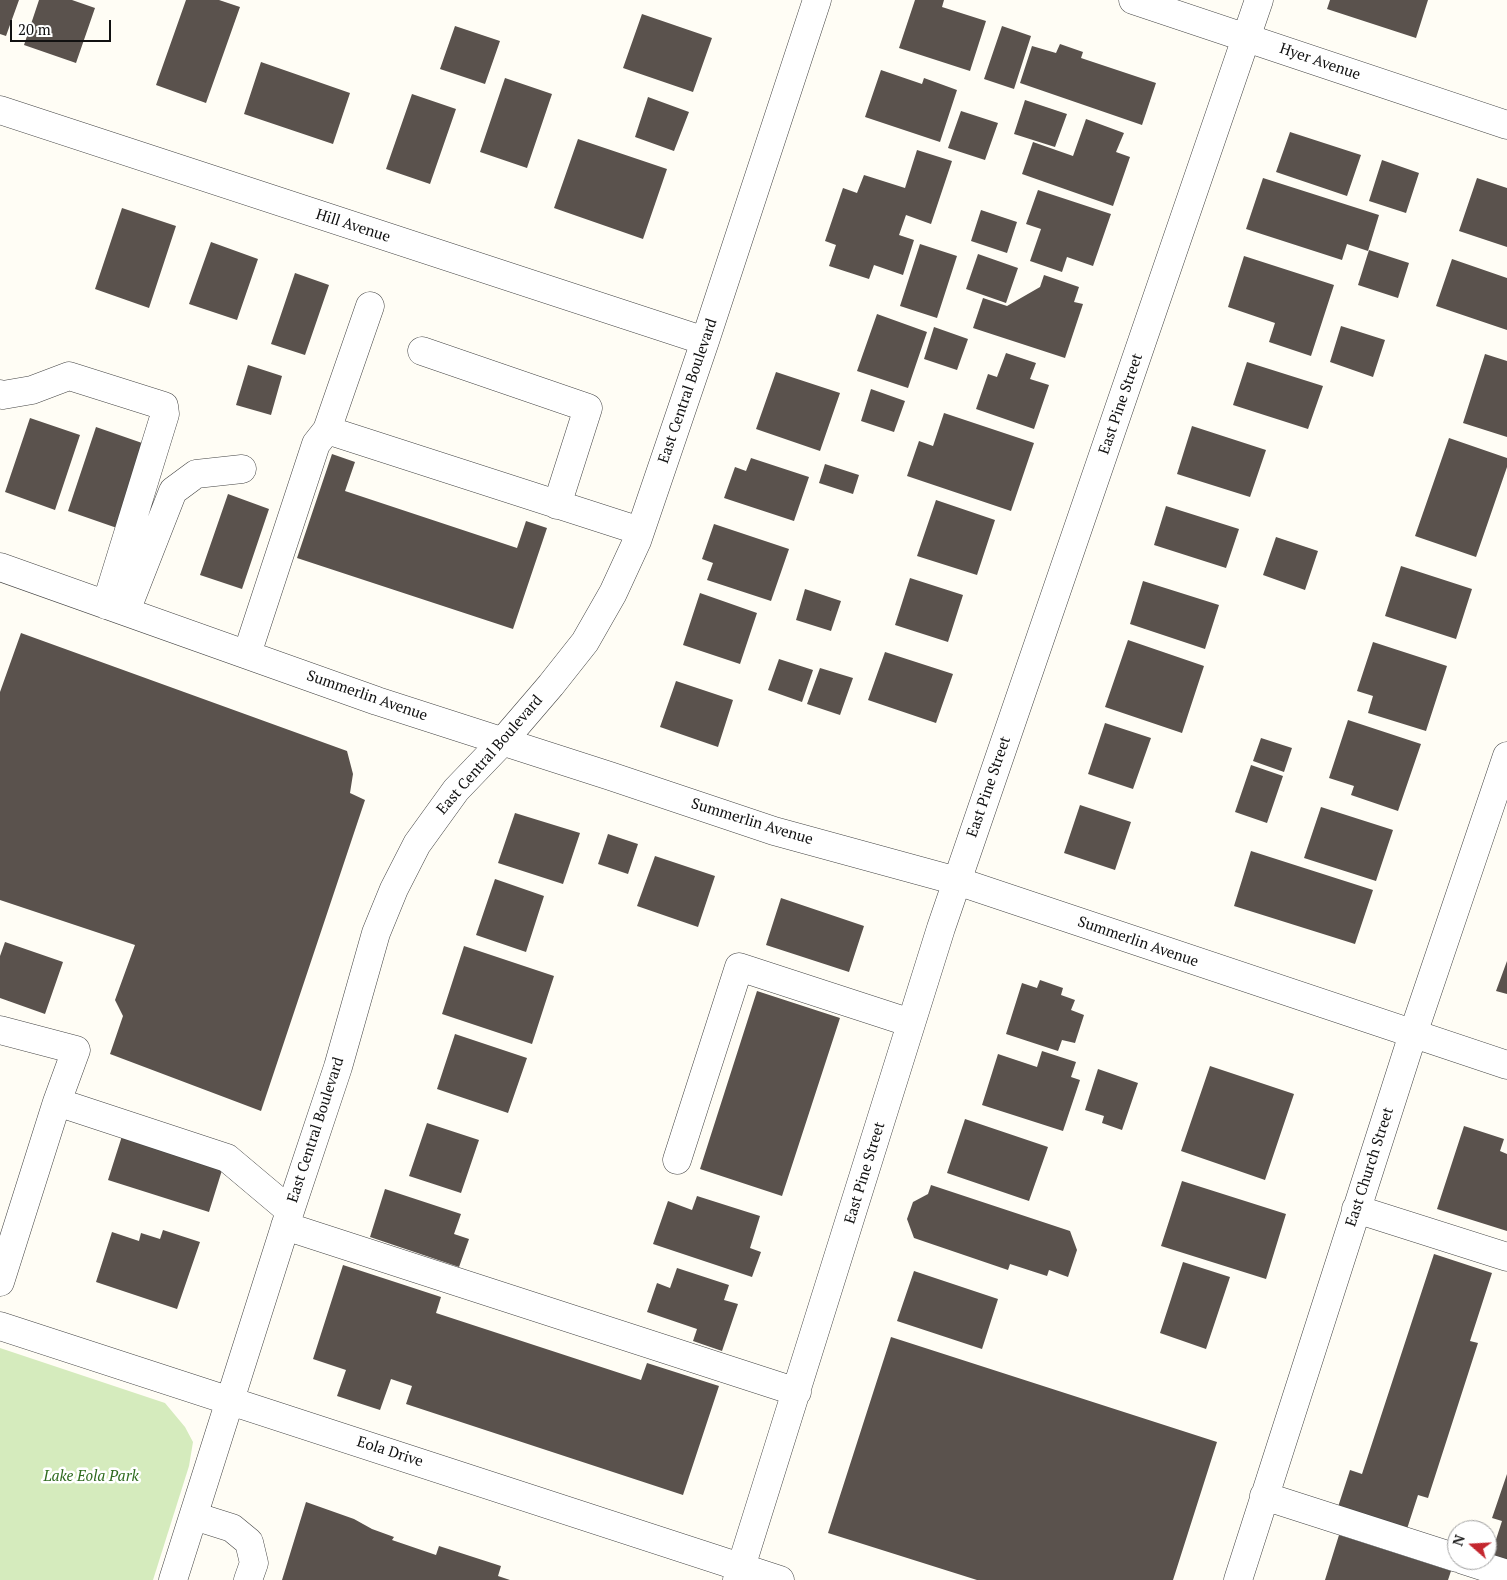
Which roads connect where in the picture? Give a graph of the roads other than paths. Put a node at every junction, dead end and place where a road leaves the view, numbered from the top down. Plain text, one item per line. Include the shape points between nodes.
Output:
1 (818, 0) edge
2 (1133, 0) edge
3 (1259, 0) edge
4 (1247, 37) junction
5 (0, 110) edge
6 (1507, 125) edge
7 (370, 306) dead end
8 (706, 341) junction
9 (422, 351) dead end
10 (1, 399) edge
11 (327, 430) junction
12 (242, 469) dead end
13 (557, 505) junction
14 (640, 532) junction
15 (0, 567) edge
16 (116, 608) junction
17 (247, 654) junction
18 (503, 741) junction
19 (1507, 756) edge
20 (957, 881) junction
21 (911, 1024) junction
22 (0, 1030) edge
23 (1413, 1034) junction
24 (1507, 1065) edge
25 (57, 1102) junction
26 (676, 1160) dead end
27 (1356, 1209) junction
28 (287, 1219) junction
29 (1507, 1257) edge
30 (0, 1282) edge
31 (0, 1326) edge
32 (797, 1392) junction
33 (231, 1401) junction
34 (1264, 1496) junction
35 (194, 1516) junction
36 (1447, 1555) edge
37 (1494, 1570) edge
38 (739, 1574) edge
39 (1507, 1574) edge
40 (173, 1580) edge
41 (248, 1580) edge
42 (780, 1580) edge
43 (1238, 1580) edge

1 - 8 street, East Central Boulevard
2 - 4 street, Hyer Avenue
3 - 4 street, East Pine Street
4 - 6 street, Hyer Avenue
4 - 20 street, East Pine Street
5 - 8 street, Hill Avenue
7 - 11 street
8 - 14 street, East Central Boulevard
9 - 13 street via 588,408
10 - 16 street via 69,376 164,406 165,414
11 - 13 street
11 - 17 street via 316,444
12 - 16 street via 196,474 173,491
13 - 14 street
14 - 18 street, East Central Boulevard via 613,593 585,642
15 - 16 street, Summerlin Avenue
16 - 17 street, Summerlin Avenue
17 - 18 street, Summerlin Avenue via 377,701
18 - 20 street, Summerlin Avenue via 774,831
18 - 28 street, East Central Boulevard via 456,790 417,844 394,889 376,933 338,1067
19 - 23 street, East Church Street
20 - 21 street, East Pine Street
20 - 23 street, Summerlin Avenue
21 - 26 street via 739,967
21 - 32 street, East Pine Street
22 - 25 street via 76,1050
23 - 24 street, Summerlin Avenue
23 - 27 street, East Church Street
25 - 28 street via 227,1158
25 - 30 street
27 - 29 street
27 - 34 street, East Church Street
28 - 32 street
28 - 33 street, East Central Boulevard
31 - 33 street, Eola Drive
32 - 38 street, East Pine Street
33 - 35 street, East Central Boulevard
33 - 38 street, Eola Drive
34 - 36 street
34 - 43 street, East Church Street
35 - 40 street, East Central Boulevard
35 - 41 street via 232,1528 249,1542 254,1563
37 - 39 street
38 - 42 street, Eola Drive

